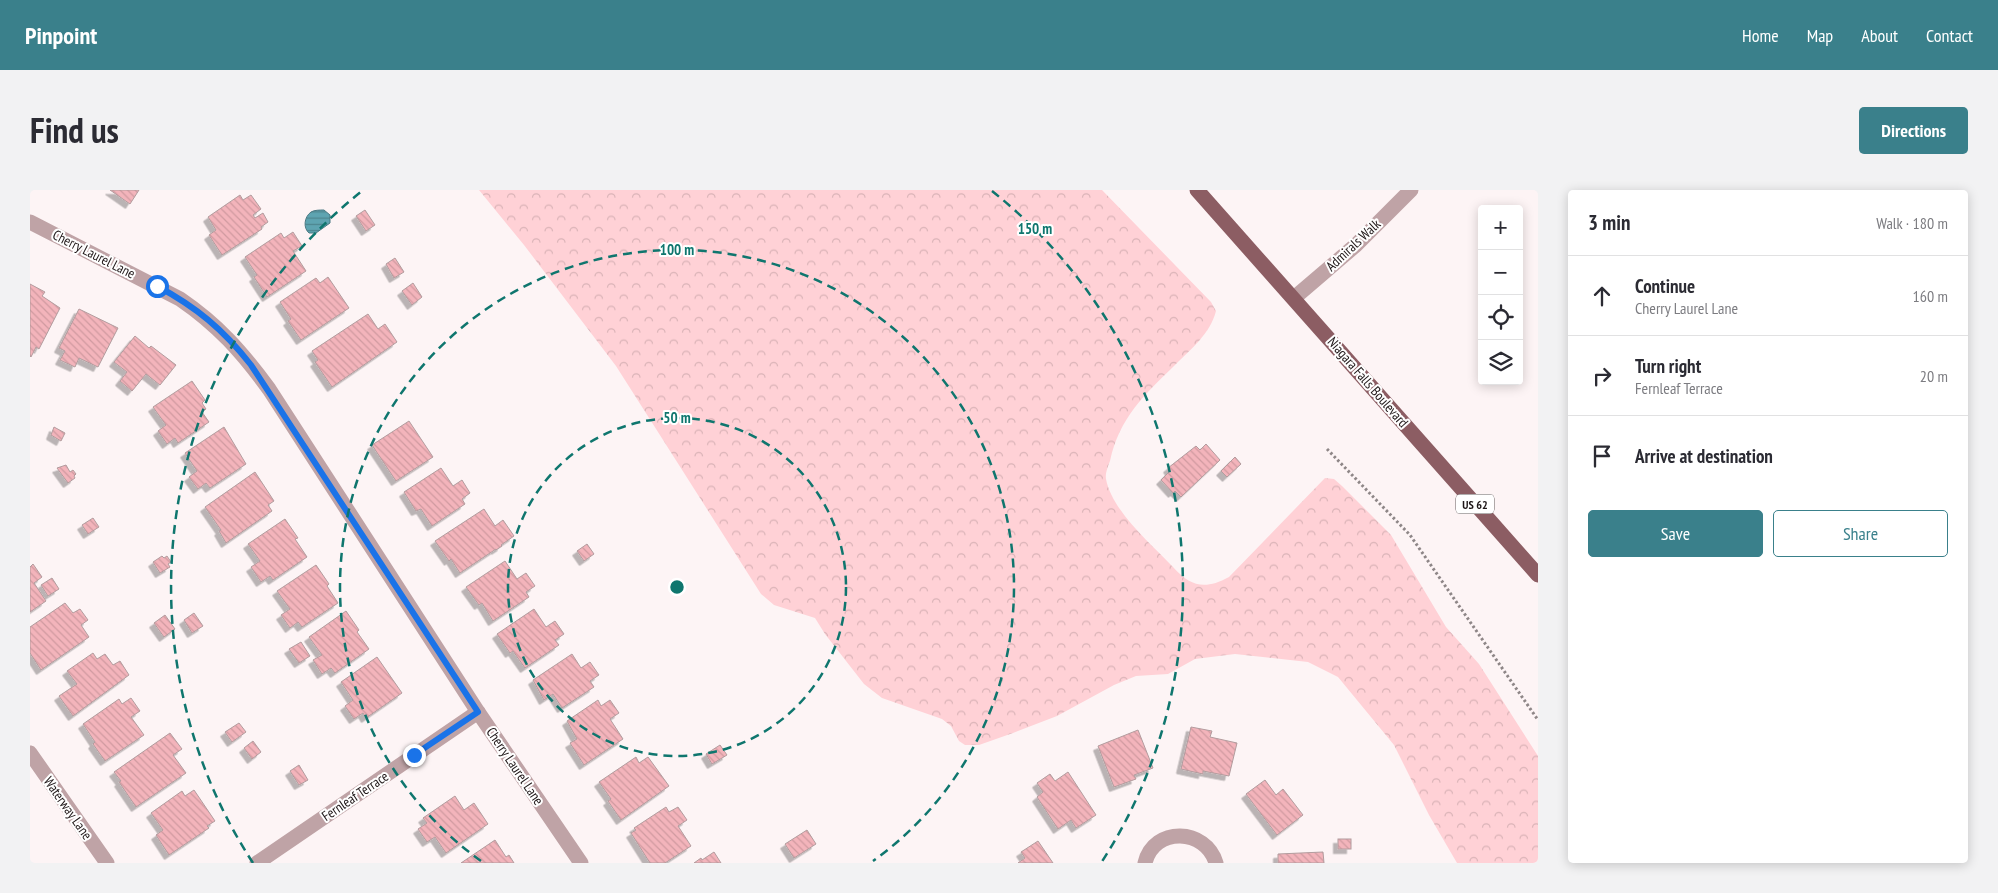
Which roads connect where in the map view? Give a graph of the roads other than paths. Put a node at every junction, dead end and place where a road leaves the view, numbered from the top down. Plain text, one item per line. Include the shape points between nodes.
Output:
1 (1197, 190) edge
2 (1411, 190) edge
3 (30, 222) edge
4 (1294, 298) junction
5 (1538, 575) edge
6 (478, 712) junction
7 (30, 753) edge
8 (107, 863) edge
9 (257, 863) edge
10 (581, 863) edge
11 (1145, 863) edge
12 (1216, 863) edge

1 - 4 main road, Niagara Falls Boulevard / US 62
2 - 4 street, Admirals Walk via 1356,245
3 - 6 street, Cherry Laurel Lane via 180,299 203,314 238,347
4 - 5 main road, Niagara Falls Boulevard / US 62
6 - 9 street, Fernleaf Terrace
6 - 10 street, Cherry Laurel Lane
7 - 8 street, Waterway Lane
11 - 12 street via 1153,847 1163,840 1188,836 1209,849

